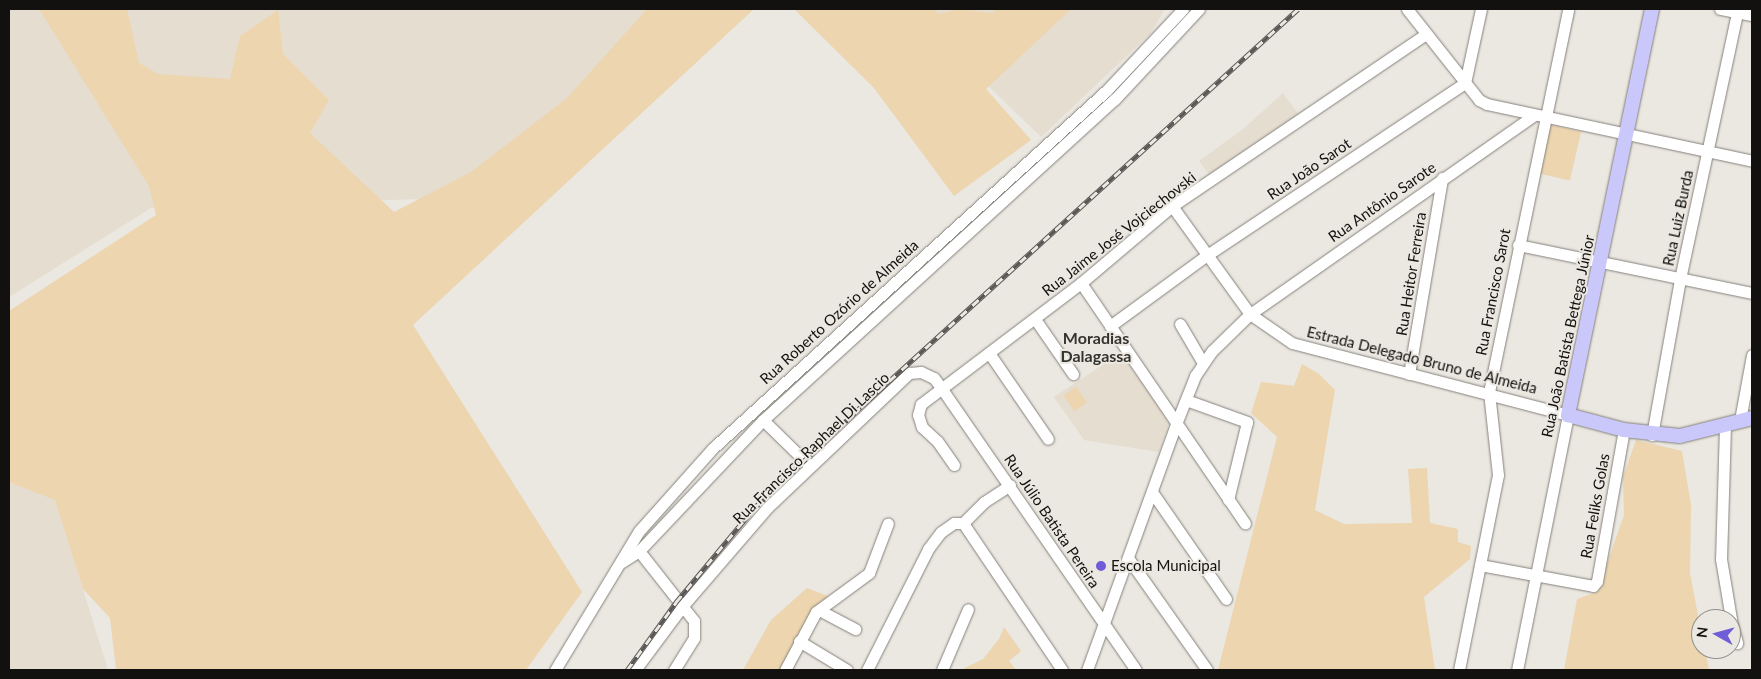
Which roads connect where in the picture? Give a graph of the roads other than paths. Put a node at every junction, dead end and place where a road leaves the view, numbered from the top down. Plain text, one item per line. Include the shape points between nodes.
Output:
1 (1183, 9) edge
2 (1199, 9) edge
3 (1407, 9) edge
4 (1481, 9) edge
5 (1568, 9) edge
6 (1652, 9) edge
7 (1720, 9) edge
8 (1738, 10) edge
9 (1752, 15) edge
10 (1426, 34) junction
11 (1158, 38) junction
12 (1168, 46) junction
13 (1129, 76) junction
14 (1465, 82) junction
15 (1539, 117) junction
16 (1626, 135) junction
17 (1707, 152) junction
18 (1752, 161) edge
19 (1442, 178) junction
20 (1172, 206) junction
21 (958, 233) junction
22 (1518, 245) junction
23 (1207, 255) junction
24 (1599, 262) junction
25 (1680, 279) junction
26 (1081, 283) junction
27 (1752, 293) edge
28 (1250, 314) junction
29 (1036, 319) junction
30 (1180, 324) dead end
31 (1110, 326) junction
32 (989, 353) junction
33 (1752, 355) edge
34 (1203, 363) junction
35 (1073, 374) dead end
36 (1409, 374) junction
37 (942, 389) junction
38 (1489, 392) junction
39 (1186, 400) junction
40 (1568, 415) junction
41 (1746, 419) edge
42 (763, 420) junction
43 (1176, 424) junction
44 (1725, 426) junction
45 (1624, 430) junction
46 (1652, 435) junction
47 (1048, 439) dead end
48 (954, 465) dead end
49 (810, 466) junction
50 (1010, 485) junction
51 (1152, 492) junction
52 (1228, 500) junction
53 (888, 523) dead end
54 (963, 523) junction
55 (1245, 523) dead end
56 (638, 551) junction
57 (1128, 558) junction
58 (618, 564) junction
59 (1480, 564) junction
60 (1535, 575) junction
61 (1226, 599) dead end
62 (681, 608) junction
63 (968, 609) dead end
64 (1729, 609) edge
65 (819, 610) junction
66 (1104, 625) junction
67 (855, 629) dead end
68 (799, 641) junction
69 (555, 670) edge
70 (635, 670) edge
71 (674, 670) edge
72 (785, 670) edge
73 (847, 670) edge
74 (867, 670) edge
75 (942, 670) edge
76 (1062, 670) edge
77 (1087, 670) edge
78 (1136, 670) edge
79 (1207, 670) edge
80 (1459, 670) edge
81 (1516, 670) edge

1 - 11 street, Rua Roberto Ozório de Almeida
2 - 12 street
3 - 10 street
4 - 14 street
5 - 15 street, Rua Francisco Sarot
6 - 16 main road, Rua João Batista Bettega Júnior
7 - 8 street
8 - 9 street
8 - 17 street, Rua Luiz Burda
10 - 14 street
10 - 20 street, Rua Jaime José Vojciechovski
11 - 12 street
11 - 13 street, Rua Roberto Ozório de Almeida
12 - 13 street
13 - 21 street, Rua Roberto Ozório de Almeida
14 - 15 street via 1479,100 1487,104
14 - 23 street, Rua João Sarot
15 - 16 street
15 - 19 street, Rua Antônio Sarote
15 - 22 street, Rua Francisco Sarot
16 - 17 street
16 - 24 main road, Rua João Batista Bettega Júnior
17 - 18 street
17 - 25 street, Rua Luiz Burda
19 - 28 street, Rua Antônio Sarote
19 - 36 street, Rua Heitor Ferreira
20 - 23 street, Estrada Delegado Bruno de Almeida
20 - 26 street, Rua Jaime José Vojciechovski
21 - 42 street
21 - 58 street, Rua Roberto Ozório de Almeida via 737,424 650,517
22 - 24 street
22 - 38 street, Rua Francisco Sarot
23 - 28 street, Estrada Delegado Bruno de Almeida
23 - 31 street, Rua João Sarot
24 - 25 street
24 - 40 main road, Rua João Batista Bettega Júnior
25 - 27 street
25 - 46 street, Rua Luiz Burda
26 - 29 street, Rua Jaime José Vojciechovski
26 - 31 street
28 - 34 street, Rua Antônio Sarote
28 - 36 street, Estrada Delegado Bruno de Almeida via 1292,343
29 - 32 street, Rua Jaime José Vojciechovski
29 - 35 street
30 - 34 street
31 - 43 street
32 - 37 street, Rua Jaime José Vojciechovski
32 - 47 street
33 - 41 street
34 - 39 street, Rua Antônio Sarote
36 - 38 street, Estrada Delegado Bruno de Almeida
37 - 48 street, Rua Jaime José Vojciechovski via 920,404 918,415 922,427 938,441
37 - 49 street, Rua Francisco Raphael Di Lascio via 934,378 921,372 909,373
37 - 50 street, Rua Júlio Batista Pereira
38 - 40 street, Estrada Delegado Bruno de Almeida
38 - 59 street, Rua Francisco Sarot via 1498,475
39 - 43 street, Rua Antônio Sarote
39 - 52 street via 1247,422
40 - 45 main road, Estrada Delegado Bruno de Almeida
40 - 60 street, Rua João Batista Bettega Júnior
41 - 44 main road, Estrada Delegado Bruno de Almeida
42 - 49 street
42 - 56 street
43 - 51 street, Rua Antônio Sarote
43 - 52 street
44 - 46 main road, Estrada Delegado Bruno de Almeida via 1680,436
44 - 64 street via 1721,559
45 - 46 main road, Estrada Delegado Bruno de Almeida
45 - 60 street, Rua Feliks Golas via 1597,581 1593,586
49 - 62 street, Rua Francisco Raphael Di Lascio via 768,506
50 - 54 street via 984,502
50 - 66 street, Rua Júlio Batista Pereira
51 - 57 street, Rua Antônio Sarote
51 - 61 street
52 - 55 street
53 - 65 street via 869,573
54 - 74 street via 954,523 941,532 928,549
54 - 76 street
56 - 58 street
56 - 62 street
57 - 66 street, Rua Antônio Sarote
57 - 79 street
58 - 69 street, Rua Roberto Ozório de Almeida
59 - 60 street
59 - 80 street, Rua Francisco Sarot
60 - 81 street, Rua João Batista Bettega Júnior
62 - 70 street, Rua Francisco Raphael Di Lascio
62 - 71 street via 694,621 695,630 694,638
63 - 75 street
65 - 67 street
65 - 68 street
66 - 77 street, Rua Antônio Sarote
66 - 78 street, Rua Júlio Batista Pereira
68 - 72 street
68 - 73 street

